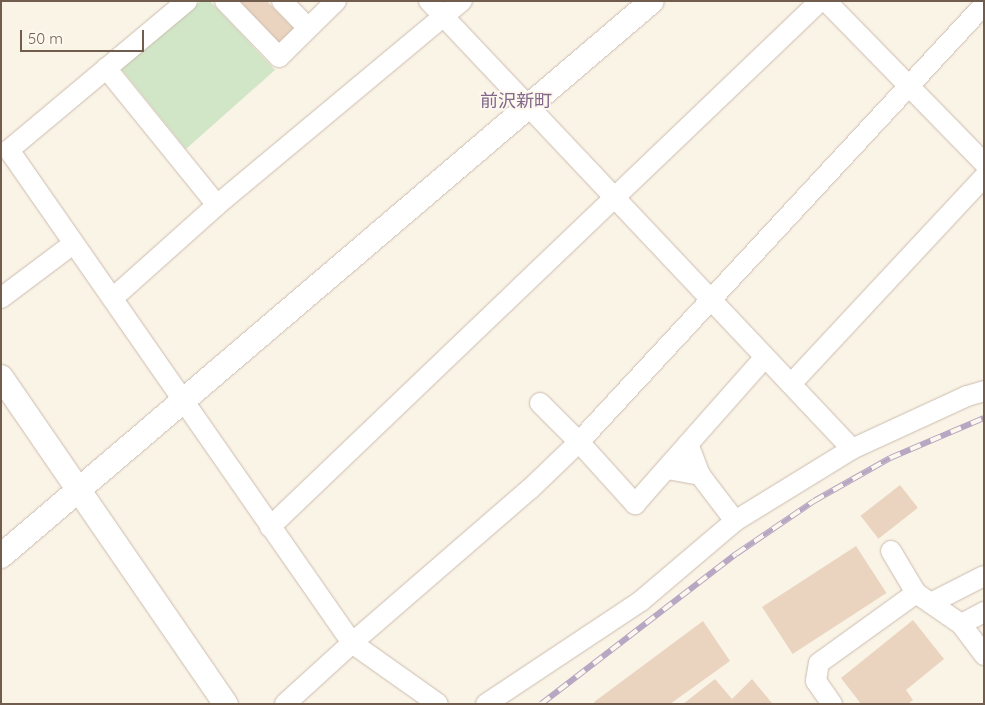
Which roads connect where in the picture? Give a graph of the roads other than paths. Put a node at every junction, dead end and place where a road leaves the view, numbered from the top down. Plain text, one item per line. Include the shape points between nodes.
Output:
1 (187, 1) edge
2 (225, 1) edge
3 (282, 1) edge
4 (336, 1) edge
5 (429, 1) edge
6 (462, 1) edge
7 (652, 1) edge
8 (820, 1) edge
9 (826, 1) edge
10 (984, 5) edge
11 (444, 17) junction
12 (308, 28) junction
13 (106, 68) junction
14 (908, 86) junction
15 (528, 108) junction
16 (984, 163) edge
17 (984, 177) edge
18 (614, 197) junction
19 (217, 205) junction
20 (73, 244) junction
21 (1, 298) edge
22 (113, 298) junction
23 (712, 300) junction
24 (765, 357) junction
25 (1, 377) edge
26 (790, 384) junction
27 (984, 390) edge
28 (183, 401) junction
29 (540, 403) dead end
30 (579, 442) junction
31 (688, 444) junction
32 (852, 449) junction
33 (667, 469) junction
34 (700, 475) junction
35 (78, 489) junction
36 (735, 521) junction
37 (270, 527) junction
38 (891, 551) dead end
39 (1, 556) edge
40 (984, 576) edge
41 (924, 598) junction
42 (984, 612) edge
43 (961, 624) junction
44 (352, 642) junction
45 (984, 655) edge
46 (226, 704) edge
47 (285, 704) edge
48 (438, 704) edge
49 (486, 704) edge
50 (832, 704) edge

1 - 13 street
2 - 12 street via 279,56
3 - 12 street
4 - 12 street
5 - 11 street
6 - 11 street
7 - 15 street
8 - 18 street
9 - 14 street
10 - 14 street
11 - 15 street
11 - 19 street
13 - 19 street
13 - 20 street via 9,150
14 - 16 street
14 - 23 street
15 - 18 street
15 - 28 street
17 - 26 street
18 - 23 street
18 - 37 street
19 - 22 street
20 - 21 street
20 - 22 street
22 - 28 street
23 - 24 street
23 - 30 street
24 - 26 street
24 - 31 street
25 - 35 street
26 - 32 street
27 - 32 street
28 - 35 street
28 - 37 street
29 - 30 street
30 - 33 street via 635,504
30 - 44 street via 530,489
31 - 33 street
31 - 34 street
32 - 36 street
33 - 34 street
34 - 36 street
35 - 39 street
35 - 46 street
36 - 49 street via 641,601
37 - 44 street
38 - 41 street
40 - 41 street
41 - 43 street
41 - 50 street via 819,663 816,681
42 - 43 street
43 - 45 street
44 - 47 street
44 - 48 street

